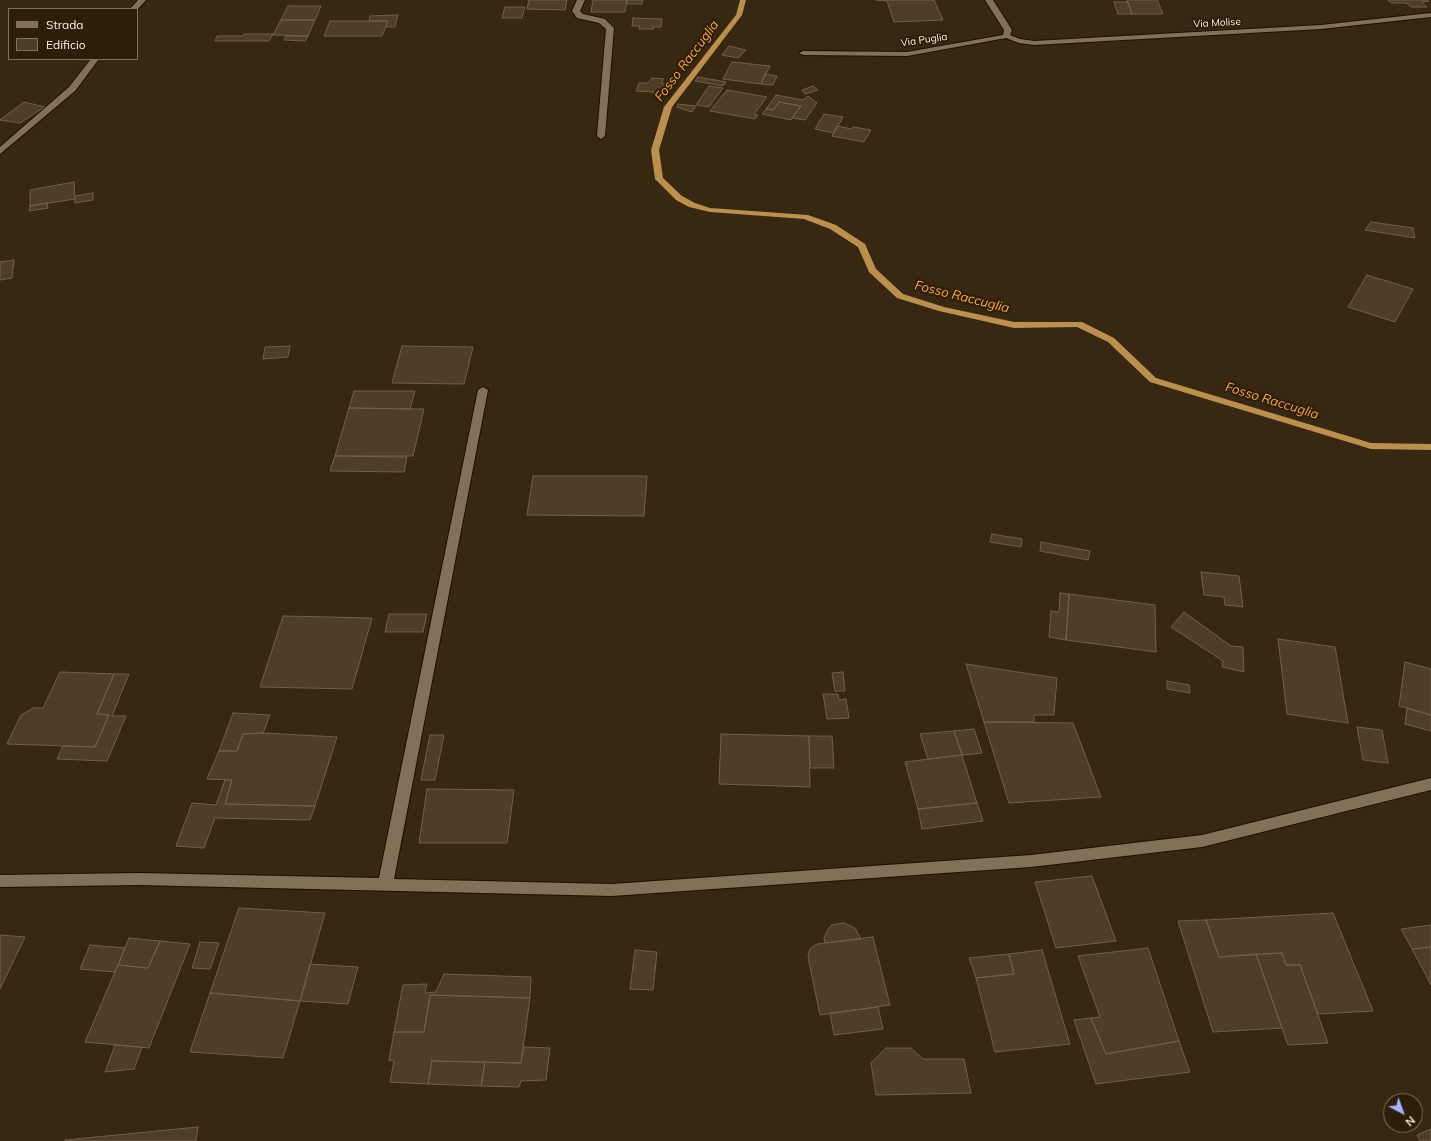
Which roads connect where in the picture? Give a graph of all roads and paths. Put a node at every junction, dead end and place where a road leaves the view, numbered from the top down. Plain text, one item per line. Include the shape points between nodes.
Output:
1 (142, 0) edge
2 (580, 0) edge
3 (990, 0) edge
4 (135, 8) edge
5 (1431, 15) edge
6 (1006, 36) junction
7 (804, 53) dead end
8 (94, 60) edge
9 (601, 136) dead end
10 (0, 152) edge
11 (483, 390) dead end
12 (1431, 784) edge
13 (0, 882) edge
14 (385, 885) junction

1 - 4 street
2 - 9 street via 576,11 580,16 602,21 610,28
3 - 6 street via 1008,30
5 - 6 street, Via Molise via 1321,27 1034,43
6 - 7 street, Via Puglia via 907,54
8 - 10 street via 72,89
11 - 14 street
12 - 14 street via 1202,841 1031,861 612,890
13 - 14 street via 140,879

